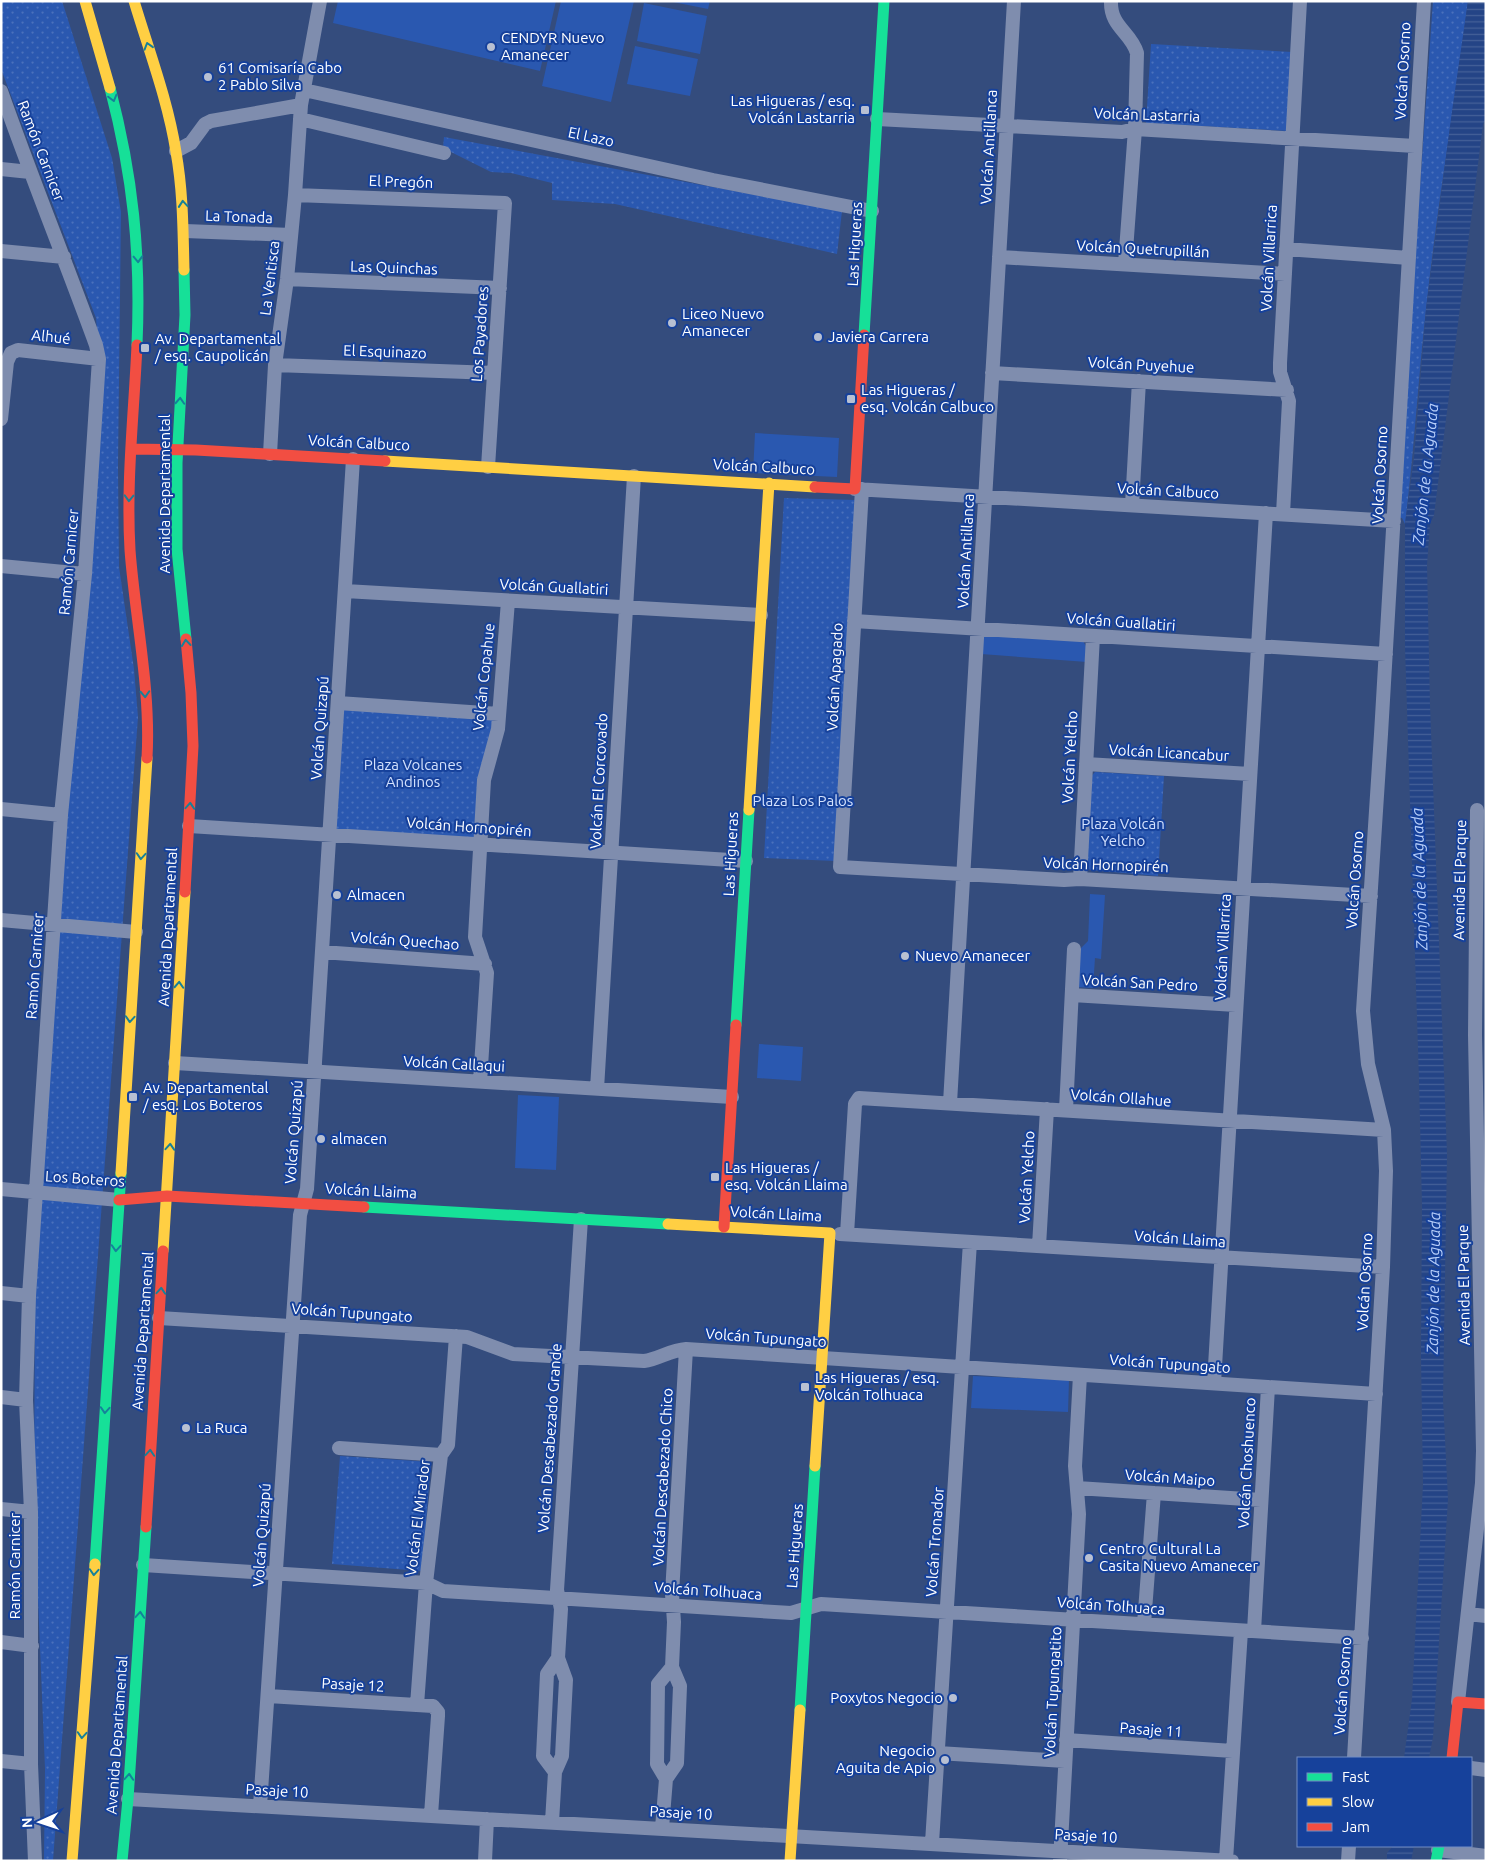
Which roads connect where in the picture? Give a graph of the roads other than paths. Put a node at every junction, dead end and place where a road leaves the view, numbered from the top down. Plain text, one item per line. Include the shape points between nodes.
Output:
1 (85, 1) edge
2 (134, 1) edge
3 (320, 1) edge
4 (884, 1) edge
5 (1014, 1) edge
6 (1111, 1) edge
7 (1300, 1) edge
8 (1424, 1) edge
9 (304, 90) junction
10 (1, 91) edge
11 (300, 112) junction
12 (877, 119) junction
13 (1007, 126) junction
14 (1135, 129) junction
15 (1292, 139) junction
16 (1415, 146) junction
17 (176, 151) junction
18 (444, 153) dead end
19 (1, 169) edge
20 (30, 172) junction
21 (295, 195) junction
22 (505, 203) joint
23 (872, 211) junction
24 (185, 231) junction
25 (291, 235) junction
26 (1286, 249) junction
27 (1, 251) edge
28 (999, 257) junction
29 (64, 258) junction
30 (1409, 258) junction
31 (1125, 264) junction
32 (1285, 274) junction
33 (287, 279) junction
34 (500, 288) junction
35 (6, 351) edge
36 (99, 359) junction
37 (275, 365) junction
38 (494, 372) junction
39 (992, 373) junction
40 (1139, 381) junction
41 (1287, 390) junction
42 (1, 419) edge
43 (132, 449) junction
44 (178, 450) junction
45 (270, 454) junction
46 (353, 459) junction
47 (488, 467) junction
48 (634, 476) junction
49 (769, 483) junction
50 (858, 489) junction
51 (985, 497) junction
52 (1132, 505) junction
53 (1266, 513) junction
54 (1283, 514) junction
55 (1394, 521) junction
56 (1, 566) edge
57 (85, 574) junction
58 (345, 591) junction
59 (508, 601) junction
60 (626, 608) junction
61 (761, 615) junction
62 (854, 621) junction
63 (977, 629) junction
64 (1093, 636) junction
65 (1258, 646) junction
66 (1386, 654) junction
67 (338, 703) junction
68 (499, 714) junction
69 (1086, 764) junction
70 (1250, 774) junction
71 (1, 809) edge
72 (1477, 810) dead end
73 (61, 815) junction
74 (189, 826) junction
75 (330, 834) junction
76 (481, 844) junction
77 (611, 852) junction
78 (746, 861) junction
79 (840, 867) joint
80 (963, 874) junction
81 (1080, 879) junction
82 (1243, 888) junction
83 (1371, 896) junction
84 (1, 920) edge
85 (54, 925) junction
86 (136, 932) junction
87 (1074, 950) dead end
88 (322, 952) junction
89 (485, 964) junction
90 (1072, 995) junction
91 (1236, 1005) junction
92 (1480, 1036) edge
93 (175, 1063) junction
94 (315, 1072) junction
95 (480, 1082) junction
96 (597, 1089) junction
97 (732, 1097) junction
98 (950, 1103) junction
99 (1047, 1109) junction
100 (1066, 1110) junction
101 (1481, 1118) edge
102 (1229, 1120) junction
103 (1384, 1130) junction
104 (1, 1189) edge
105 (37, 1192) junction
106 (167, 1196) junction
107 (119, 1200) junction
108 (1482, 1201) edge
109 (304, 1204) junction
110 (581, 1219) junction
111 (724, 1227) junction
112 (830, 1233) junction
113 (847, 1234) junction
114 (970, 1242) junction
115 (1039, 1246) junction
116 (1221, 1257) junction
117 (1383, 1267) junction
118 (1483, 1282) edge
119 (1, 1293) edge
120 (29, 1296) junction
121 (159, 1318) junction
122 (292, 1326) junction
123 (456, 1336) junction
124 (686, 1349) junction
125 (572, 1358) junction
126 (822, 1358) junction
127 (962, 1367) junction
128 (1484, 1367) edge
129 (1080, 1375) junction
130 (1214, 1383) junction
131 (1268, 1387) junction
132 (1376, 1394) junction
133 (1, 1398) edge
134 (26, 1400) junction
135 (339, 1448) dead end
136 (1484, 1451) edge
137 (441, 1455) junction
138 (1077, 1488) junction
139 (1154, 1493) junction
140 (1261, 1500) junction
141 (1, 1509) edge
142 (31, 1512) junction
143 (1481, 1534) edge
144 (143, 1565) junction
145 (276, 1574) junction
146 (426, 1583) junction
147 (559, 1598) junction
148 (673, 1605) junction
149 (806, 1608) junction
150 (947, 1612) junction
151 (1468, 1614) junction
152 (1486, 1616) edge
153 (1073, 1620) junction
154 (1144, 1624) junction
155 (1247, 1631) junction
156 (1362, 1638) junction
157 (1, 1642) edge
158 (32, 1646) junction
159 (558, 1658) junction
160 (672, 1667) junction
161 (268, 1696) junction
162 (1458, 1702) junction
163 (1486, 1704) edge
164 (417, 1705) junction
165 (1066, 1740) junction
166 (1233, 1751) junction
167 (938, 1753) junction
168 (1354, 1757) edge
169 (1452, 1757) edge
170 (1, 1761) edge
171 (1065, 1761) junction
172 (31, 1764) junction
173 (1472, 1768) edge
174 (1486, 1770) edge
175 (555, 1772) junction
176 (666, 1779) junction
177 (128, 1799) junction
178 (260, 1806) junction
179 (432, 1816) junction
180 (487, 1819) junction
181 (552, 1822) junction
182 (662, 1828) junction
183 (792, 1835) junction
184 (932, 1843) junction
185 (1349, 1847) edge
186 (1438, 1852) edge
187 (1060, 1856) edge
188 (1486, 1856) edge
189 (1226, 1860) edge
190 (35, 1861) edge
191 (72, 1861) edge
192 (122, 1861) edge
193 (485, 1861) edge
194 (790, 1861) edge
195 (1232, 1861) edge
196 (1348, 1861) edge

1 -> 43 main road, Avenida Departamental via 116,110 136,221 138,296
17 -> 2 main road, Avenida Departamental
3 - 9 street, La Ventisca
4 - 12 main road, Las Higueras
5 - 13 street, Volcán Antillanca
6 - 14 street via 1114,20 1134,44 1137,53
7 - 15 street, Volcán Villarrica
8 - 16 street, Volcán Osorno
9 - 11 street, La Ventisca
9 - 23 street, El Lazo via 713,180
10 - 20 street, Ramón Carnicer
11 - 17 street via 211,121 191,143
11 - 18 street
11 - 21 street, La Ventisca
12 - 13 street, Volcán Lastarria
12 - 23 main road, Las Higueras
13 - 14 street, Volcán Lastarria via 1122,132
13 - 28 street, Volcán Antillanca
14 - 15 street, Volcán Lastarria
14 - 31 street
15 - 16 street, Volcán Lastarria
15 - 26 street, Volcán Villarrica
16 - 30 street, Volcán Osorno
24 -> 17 main road, Avenida Departamental
19 - 20 street
20 - 29 street, Ramón Carnicer
21 - 22 street, El Pregón
21 - 25 street, La Ventisca
22 - 34 street, Los Payadores
23 - 50 main road, Las Higueras
24 - 25 street, La Tonada
44 -> 24 main road, Avenida Departamental via 186,315
25 - 33 street, La Ventisca
26 - 30 street
26 - 32 street, Volcán Villarrica
27 - 29 street
28 - 31 street, Volcán Quetrupillán
28 - 39 street, Volcán Antillanca
29 - 36 street, Ramón Carnicer
30 - 55 street, Volcán Osorno
31 - 32 street, Volcán Quetrupillán
32 - 41 street, Volcán Villarrica via 1280,368
33 - 34 street, Las Quinchas
33 - 37 street, La Ventisca
34 - 38 street, Los Payadores
35 - 36 street, Alhué
35 - 42 street
36 - 57 street, Ramón Carnicer
37 - 38 street, El Esquinazo
37 - 45 street, La Ventisca
38 - 47 street, Los Payadores
39 - 40 street, Volcán Puyehue
39 - 51 street, Volcán Antillanca
40 - 41 street, Volcán Puyehue
40 - 52 street
41 - 54 street, Volcán Villarrica via 1289,406
43 - 44 main road, Volcán Calbuco
43 -> 86 main road, Avenida Departamental via 130,544 146,726 146,781
44 - 45 main road, Volcán Calbuco
74 -> 44 main road, Avenida Departamental via 193,746 177,549
45 - 46 main road, Volcán Calbuco
46 - 47 main road, Volcán Calbuco
46 - 58 street, Volcán Quizapú
47 - 48 main road, Volcán Calbuco
48 - 49 main road, Volcán Calbuco
48 - 60 street, Volcán El Corcovado
49 - 50 main road, Volcán Calbuco
49 - 61 main road, Las Higueras
50 - 51 street, Volcán Calbuco
50 - 62 street, Volcán Apagado
51 - 52 street, Volcán Calbuco
51 - 63 street, Volcán Antillanca
52 - 53 street, Volcán Calbuco
53 - 54 street, Volcán Calbuco
53 - 65 street, Volcán Villarrica
54 - 55 street, Volcán Calbuco
55 - 66 street, Volcán Osorno
56 - 57 street
57 - 73 street, Ramón Carnicer
58 - 59 street, Volcán Guallatiri
58 - 67 street, Volcán Quizapú
59 - 60 street, Volcán Guallatiri
59 - 68 street, Volcán Copahue
60 - 61 street, Volcán Guallatiri
60 - 77 street, Volcán El Corcovado
61 - 78 main road, Las Higueras
62 - 63 street, Volcán Guallatiri
62 - 79 street, Volcán Apagado
63 - 64 street, Volcán Guallatiri
63 - 80 street, Volcán Antillanca
64 - 65 street, Volcán Guallatiri
64 - 69 street, Volcán Yelcho
65 - 66 street, Volcán Guallatiri
65 - 70 street, Volcán Villarrica
66 - 83 street, Volcán Osorno
67 - 68 street
67 - 75 street, Volcán Quizapú
68 - 76 street, Volcán Copahue via 484,780
69 - 70 street, Volcán Licancabur
69 - 81 street, Volcán Yelcho
70 - 82 street, Volcán Villarrica
71 - 73 street
72 - 92 street, Avenida El Parque
73 - 85 street, Ramón Carnicer
74 - 75 street, Volcán Hornopirén
93 -> 74 main road, Avenida Departamental
75 - 76 street, Volcán Hornopirén
75 - 88 street, Volcán Quizapú
76 - 77 street, Volcán Hornopirén
76 - 89 street, Volcán Copahue via 475,937
77 - 78 street, Volcán Hornopirén
77 - 96 street, Volcán El Corcovado
78 - 97 main road, Las Higueras
79 - 80 street, Volcán Hornopirén
80 - 81 street, Volcán Hornopirén
80 - 98 street, Volcán Antillanca
81 - 82 street, Volcán Hornopirén
82 - 83 street, Volcán Hornopirén
82 - 91 street, Volcán Villarrica
83 - 103 street, Volcán Osorno via 1363,1011 1368,1064
84 - 85 street
85 - 86 street
85 - 105 street, Ramón Carnicer
86 -> 107 main road, Avenida Departamental
87 - 90 street
88 - 89 street, Volcán Quechao
88 - 94 street, Volcán Quizapú
89 - 95 street, Volcán Copahue
90 - 91 street, Volcán San Pedro
90 - 100 street
91 - 102 street, Volcán Villarrica
92 - 101 street, Avenida El Parque
93 - 94 street, Volcán Callaqui
106 -> 93 main road, Avenida Departamental
94 - 95 street, Volcán Callaqui
94 - 109 street, Volcán Quizapú
95 - 96 street, Volcán Callaqui
96 - 97 street, Volcán Callaqui
97 - 111 main road, Las Higueras
98 - 99 street, Volcán Ollahue
98 - 113 street, Volcán Ollahue via 857,1099
99 - 100 street, Volcán Ollahue
99 - 115 street, Volcán Yelcho
100 - 102 street, Volcán Ollahue
101 - 108 street, Avenida El Parque
102 - 103 street, Volcán Ollahue
102 - 116 street, Volcán Villarrica
103 - 117 street, Volcán Osorno
104 - 105 street, Los Boteros
105 - 107 street, Los Boteros
105 - 120 street, Ramón Carnicer
106 - 107 main road, Los Boteros
106 - 109 main road, Volcán Llaima
121 -> 106 main road, Avenida Departamental
107 -> 191 main road, Avenida Departamental
108 - 118 street, Avenida El Parque
109 - 110 main road, Volcán Llaima
109 - 122 street, Volcán Quizapú via 300,1215
110 - 111 main road, Volcán Llaima
110 - 125 street, Volcán Descabezado Grande
111 - 112 main road, Volcán Llaima
112 - 113 street, Volcán Llaima
112 - 126 main road, Las Higueras
113 - 114 street, Volcán Llaima
114 - 115 street, Volcán Llaima
114 - 127 street, Volcán Tronador
115 - 116 street, Volcán Llaima
116 - 117 street, Volcán Llaima
116 - 130 street, Volcán Villarrica
117 - 132 street, Volcán Osorno
118 - 128 street, Avenida El Parque
119 - 120 street
120 - 134 street, Ramón Carnicer
121 - 122 street, Volcán Tupungato
144 -> 121 main road, Avenida Departamental
122 - 123 street, Volcán Tupungato
122 - 145 street, Volcán Quizapú
123 - 125 street, Volcán Tupungato via 477,1340 513,1354
123 - 137 street, Volcán El Mirador via 448,1445
124 - 125 street, Volcán Tupungato via 644,1361
124 - 126 street, Volcán Tupungato
124 - 148 street, Volcán Descabezado Chico
125 - 147 street, Volcán Descabezado Grande
126 - 127 street, Volcán Tupungato
126 - 149 main road, Las Higueras
127 - 129 street, Volcán Tupungato
127 - 150 street, Volcán Tronador
128 - 136 street, Avenida El Parque
129 - 130 street, Volcán Tupungato
129 - 138 street, Volcán Tupungatito via 1075,1466
130 - 131 street, Volcán Tupungato
131 - 132 street, Volcán Tupungato
131 - 140 street, Volcán Choshuenco
132 - 156 street, Volcán Osorno
133 - 134 street
134 - 142 street, Ramón Carnicer
135 - 137 street
136 - 143 street, Avenida El Parque
137 - 146 street, Volcán El Mirador
138 - 139 street, Volcán Maipo
138 - 153 street, Volcán Tupungatito via 1079,1514
139 - 140 street, Volcán Maipo
139 - 154 street
140 - 155 street, Volcán Choshuenco
141 - 142 street
142 - 158 street, Ramón Carnicer
143 - 151 street, Avenida El Parque
144 - 145 street, Volcán Tolhuaca
177 -> 144 main road, Avenida Departamental
145 - 146 street, Volcán Tolhuaca
145 - 161 street, Volcán Quizapú
146 - 147 street, Volcán Tolhuaca via 443,1591
146 - 164 street, Volcán El Mirador
147 - 148 street, Volcán Tolhuaca
147 - 159 street, Volcán Descabezado Grande
148 - 149 street, Volcán Tolhuaca via 791,1612
148 - 160 street, Volcán Descabezado Chico
149 - 150 street, Volcán Tolhuaca via 821,1604
149 - 183 main road, Las Higueras
150 - 153 street, Volcán Tolhuaca
150 - 167 street, Volcán Tronador
151 - 152 street
151 - 162 street, Avenida El Parque
153 - 154 street, Volcán Tolhuaca
153 - 165 street, Volcán Tupungatito
154 - 155 street, Volcán Tolhuaca
155 - 156 street, Volcán Tolhuaca
155 - 166 street, Volcán Choshuenco
156 - 168 street, Volcán Osorno
157 - 158 street
158 - 172 street, Ramón Carnicer
159 - 175 street, Volcán Descabezado Grande via 566,1680 562,1756
159 - 175 street, Volcán Descabezado Grande via 546,1674 542,1756
160 - 176 street, Volcán Descabezado Chico via 680,1686 677,1763
160 - 176 street, Volcán Descabezado Chico via 658,1684 657,1764
161 - 164 street, Pasaje 12
161 - 178 street, Volcán Quizapú
162 - 163 main road
162 - 169 main road, Avenida El Parque
164 - 179 street, Pasaje 12 via 433,1706 438,1716
165 - 166 street, Pasaje 11
165 - 171 street, Volcán Tupungatito
166 - 189 street, Volcán Choshuenco
167 - 171 street
167 - 184 street, Volcán Tronador
170 - 172 street
171 - 187 street, Volcán Tupungatito
172 - 190 street, Ramón Carnicer
173 - 174 street
175 - 181 street, Volcán Descabezado Grande
176 - 182 street, Volcán Descabezado Chico
177 - 178 street, Pasaje 10
177 - 192 main road, Avenida Departamental
178 - 179 street, Pasaje 10
179 - 180 street, Pasaje 10
180 - 181 street, Pasaje 10
180 - 193 street
181 - 182 street, Pasaje 10
182 - 183 street, Pasaje 10
183 - 184 street, Pasaje 10
183 - 194 main road, Las Higueras
184 - 187 street, Pasaje 10
185 - 196 street
186 - 188 street
187 - 189 street, Pasaje 10
189 - 195 street, Pasaje 10

